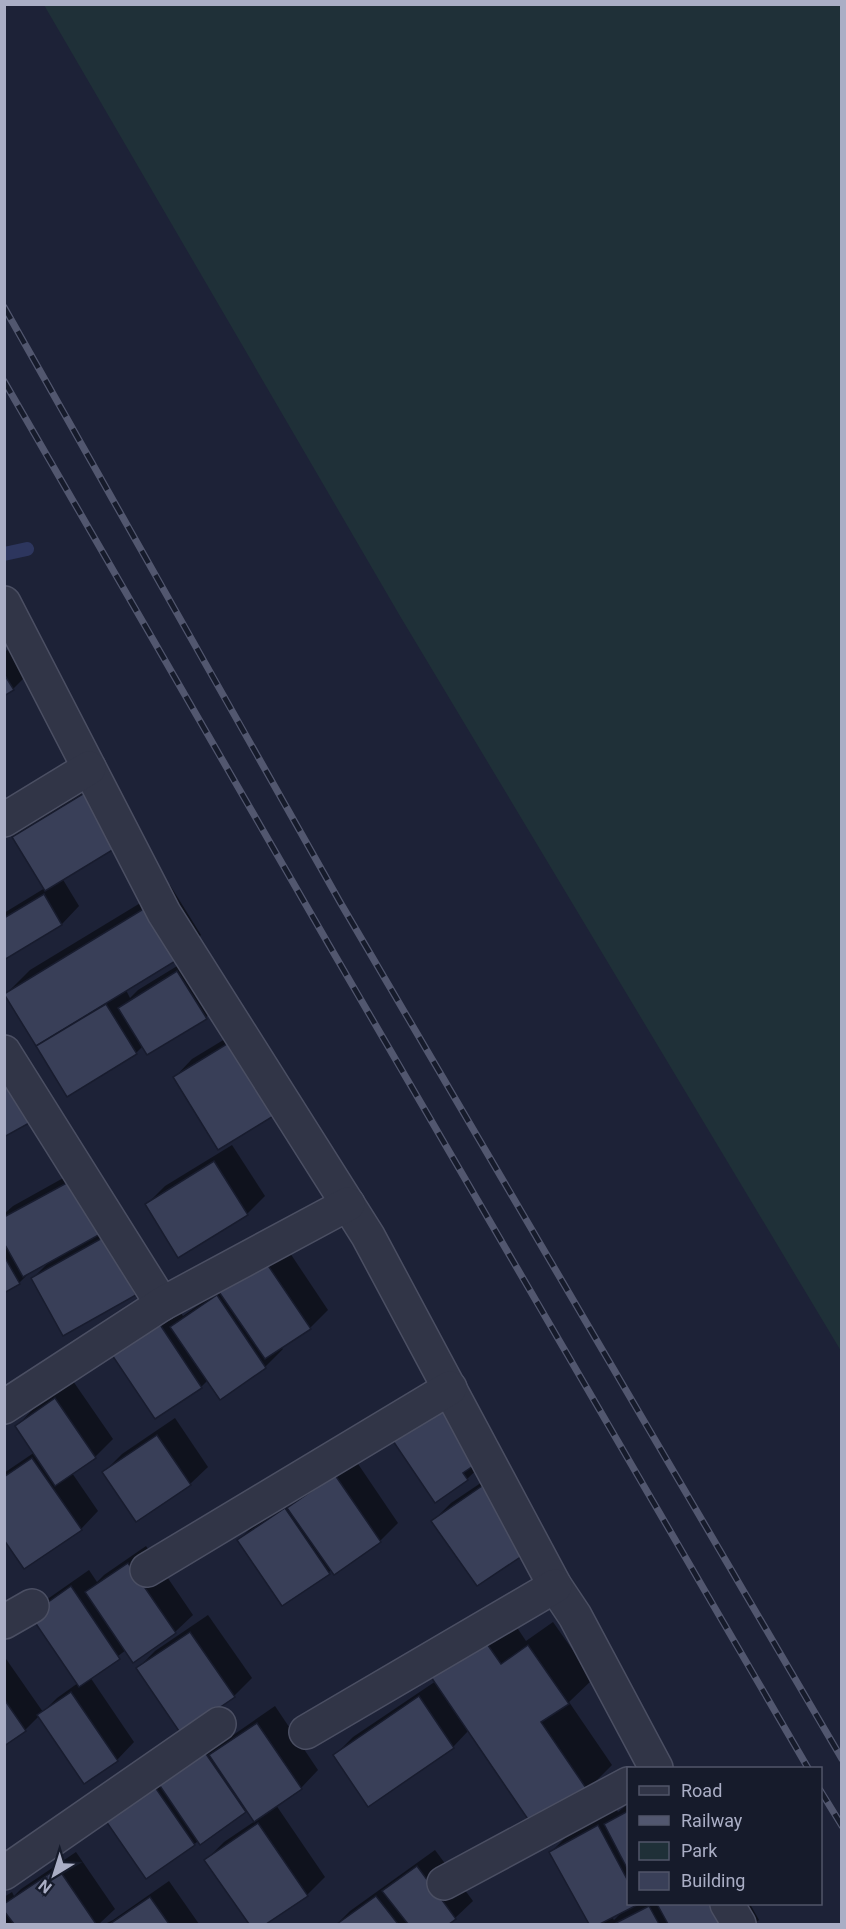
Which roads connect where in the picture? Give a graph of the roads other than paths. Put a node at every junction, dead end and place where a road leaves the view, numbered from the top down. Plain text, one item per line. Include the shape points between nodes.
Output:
1 (4, 603) edge
2 (89, 768) junction
3 (4, 820) edge
4 (4, 1052) edge
5 (348, 1204) junction
6 (162, 1304) junction
7 (450, 1388) junction
8 (4, 1407) edge
9 (147, 1570) dead end
10 (555, 1586) junction
11 (32, 1605) dead end
12 (4, 1622) edge
13 (219, 1724) dead end
14 (306, 1732) dead end
15 (655, 1767) edge
16 (627, 1785) edge
17 (4, 1873) edge
18 (444, 1883) dead end
19 (728, 1905) edge
20 (739, 1924) edge

1 - 2 street
2 - 3 street
2 - 5 street via 164,913
4 - 6 street
5 - 6 street
5 - 7 street
6 - 8 street
7 - 9 street
7 - 10 street
10 - 14 street
10 - 15 street
11 - 12 street
13 - 17 street
16 - 18 street
19 - 20 street

